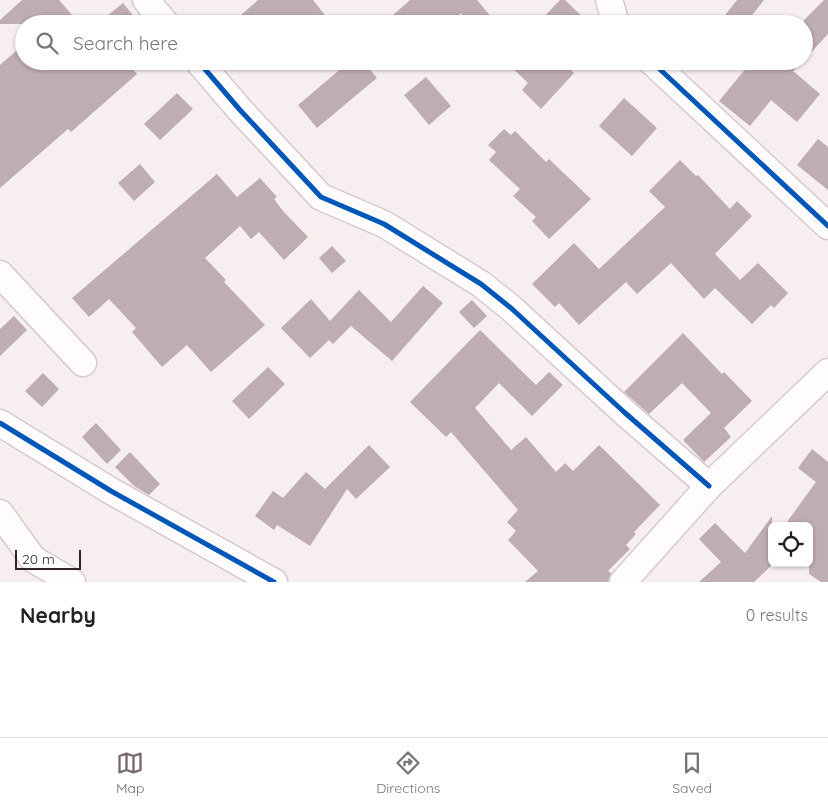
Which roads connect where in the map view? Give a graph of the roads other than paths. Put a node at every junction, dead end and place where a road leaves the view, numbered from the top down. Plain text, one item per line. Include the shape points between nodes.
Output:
1 (146, 0) edge
2 (609, 0) edge
3 (158, 15) edge
4 (613, 15) edge
5 (206, 70) edge
6 (660, 70) edge
7 (828, 226) edge
8 (0, 274) edge
9 (83, 363) dead end
10 (828, 372) edge
11 (0, 423) edge
12 (709, 486) junction
13 (0, 512) edge
14 (72, 582) edge
15 (274, 582) edge
16 (623, 582) edge

1 - 3 street
2 - 4 street
5 - 12 street via 321,197 384,224 481,284
6 - 7 street
8 - 9 street
10 - 12 street
11 - 15 street via 111,491
12 - 16 street
13 - 14 street via 33,559

